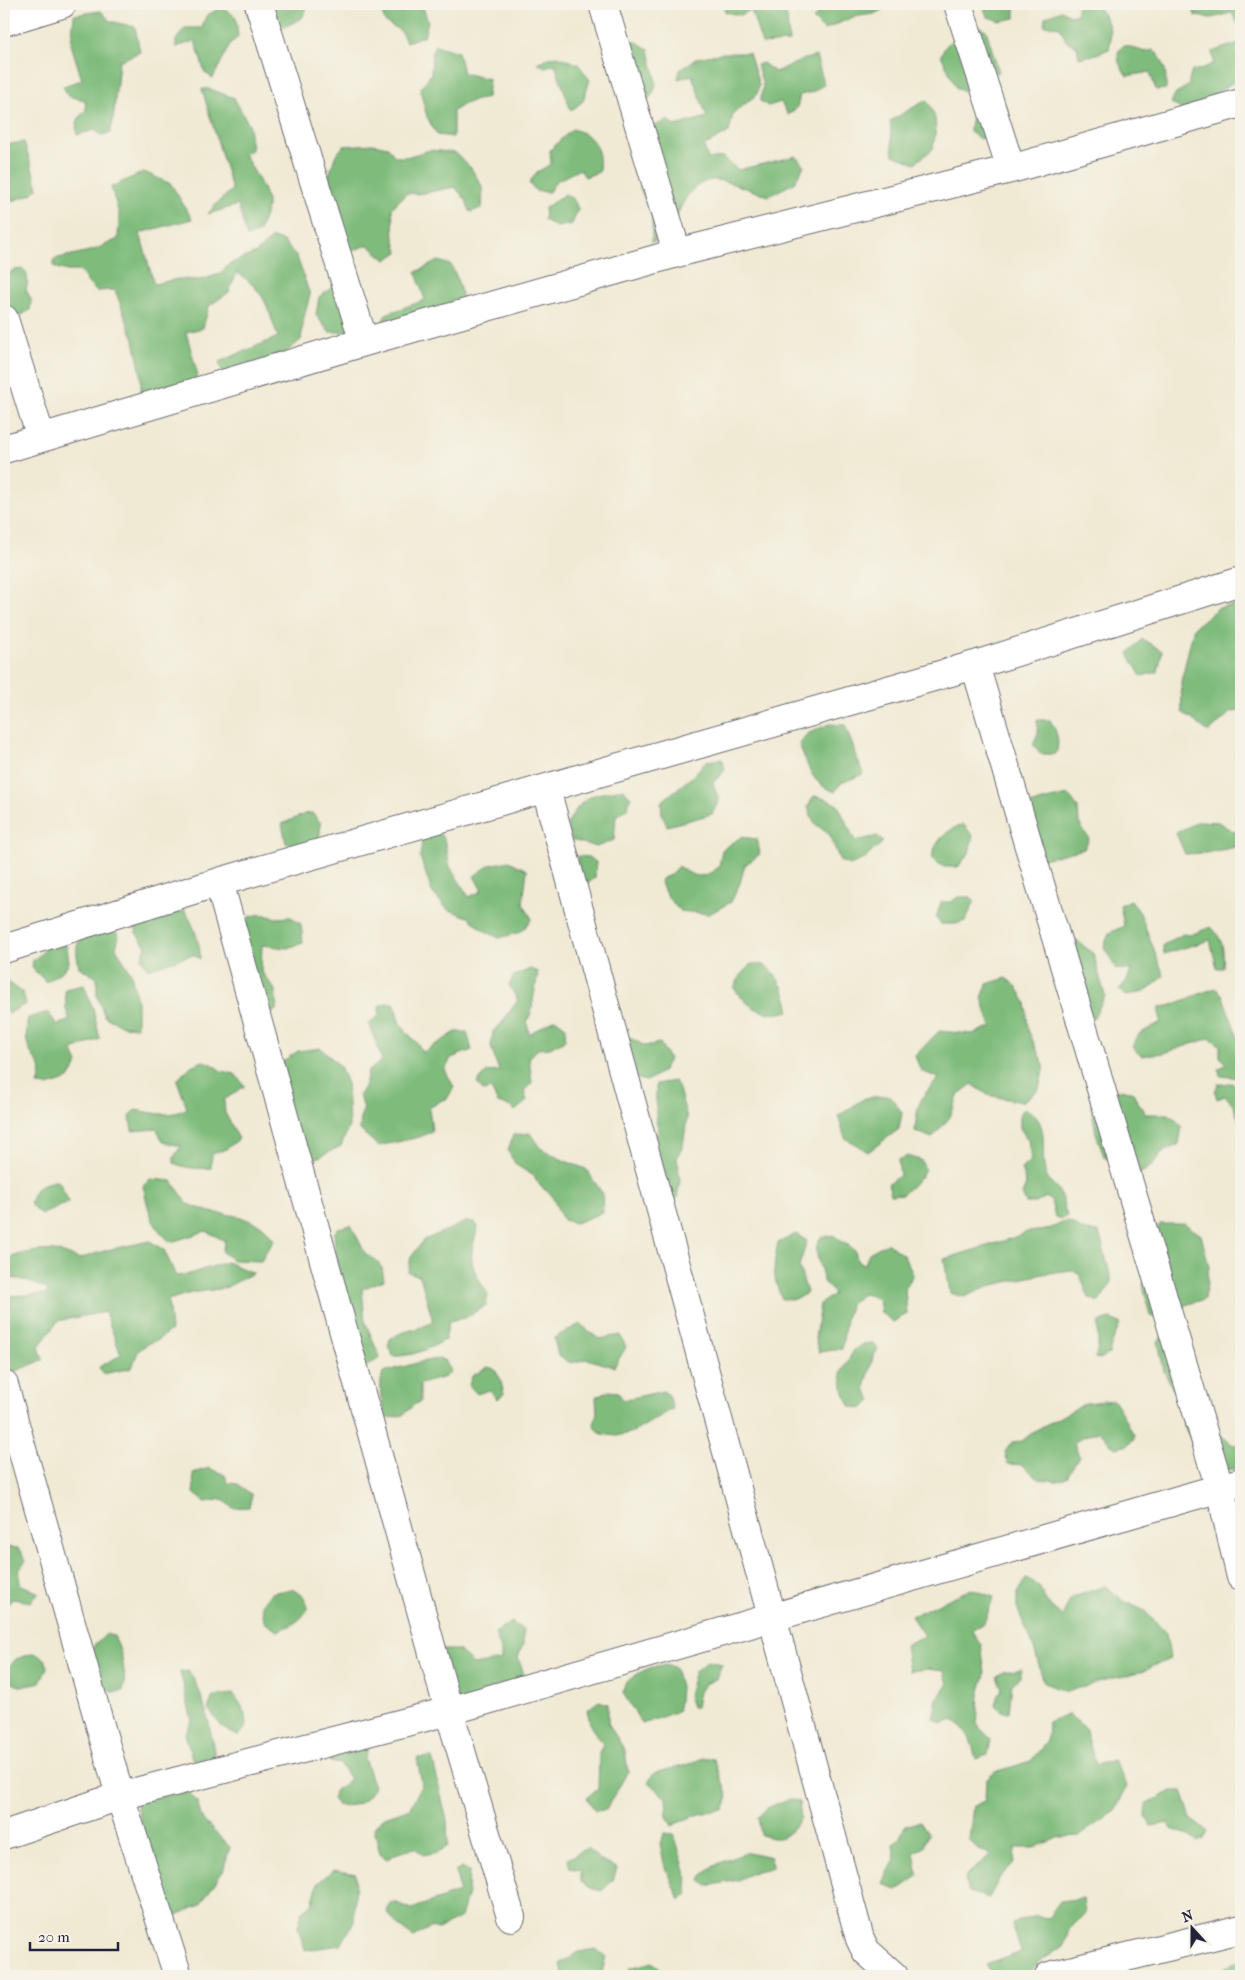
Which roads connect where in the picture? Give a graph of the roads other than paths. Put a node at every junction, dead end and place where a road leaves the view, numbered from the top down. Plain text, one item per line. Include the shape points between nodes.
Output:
1 (62, 4) edge
2 (259, 4) edge
3 (603, 4) edge
4 (958, 4) edge
5 (4, 22) edge
6 (1241, 103) edge
7 (1010, 169) junction
8 (677, 253) junction
9 (4, 319) edge
10 (364, 342) junction
11 (42, 438) junction
12 (4, 449) edge
13 (1241, 582) edge
14 (975, 665) junction
15 (546, 789) junction
16 (219, 882) junction
17 (4, 949) edge
18 (4, 1385) edge
19 (1231, 1486) edge
20 (1241, 1577) edge
21 (773, 1618) junction
22 (449, 1711) junction
23 (120, 1796) junction
24 (4, 1835) edge
25 (511, 1916) dead end
26 (1241, 1929) edge
27 (178, 1976) edge
28 (894, 1976) edge
29 (1049, 1976) edge

1 - 5 street
2 - 10 street
3 - 8 street
4 - 7 street
6 - 7 street
7 - 8 street
8 - 10 street
9 - 11 street
10 - 11 street
11 - 12 street
13 - 14 street
14 - 15 street
14 - 19 street
15 - 16 street
15 - 21 street
16 - 17 street
16 - 22 street
18 - 23 street
19 - 20 street
19 - 21 street
21 - 22 street
21 - 28 street via 860,1939 866,1951
22 - 23 street
22 - 25 street
23 - 24 street
23 - 27 street
26 - 29 street

